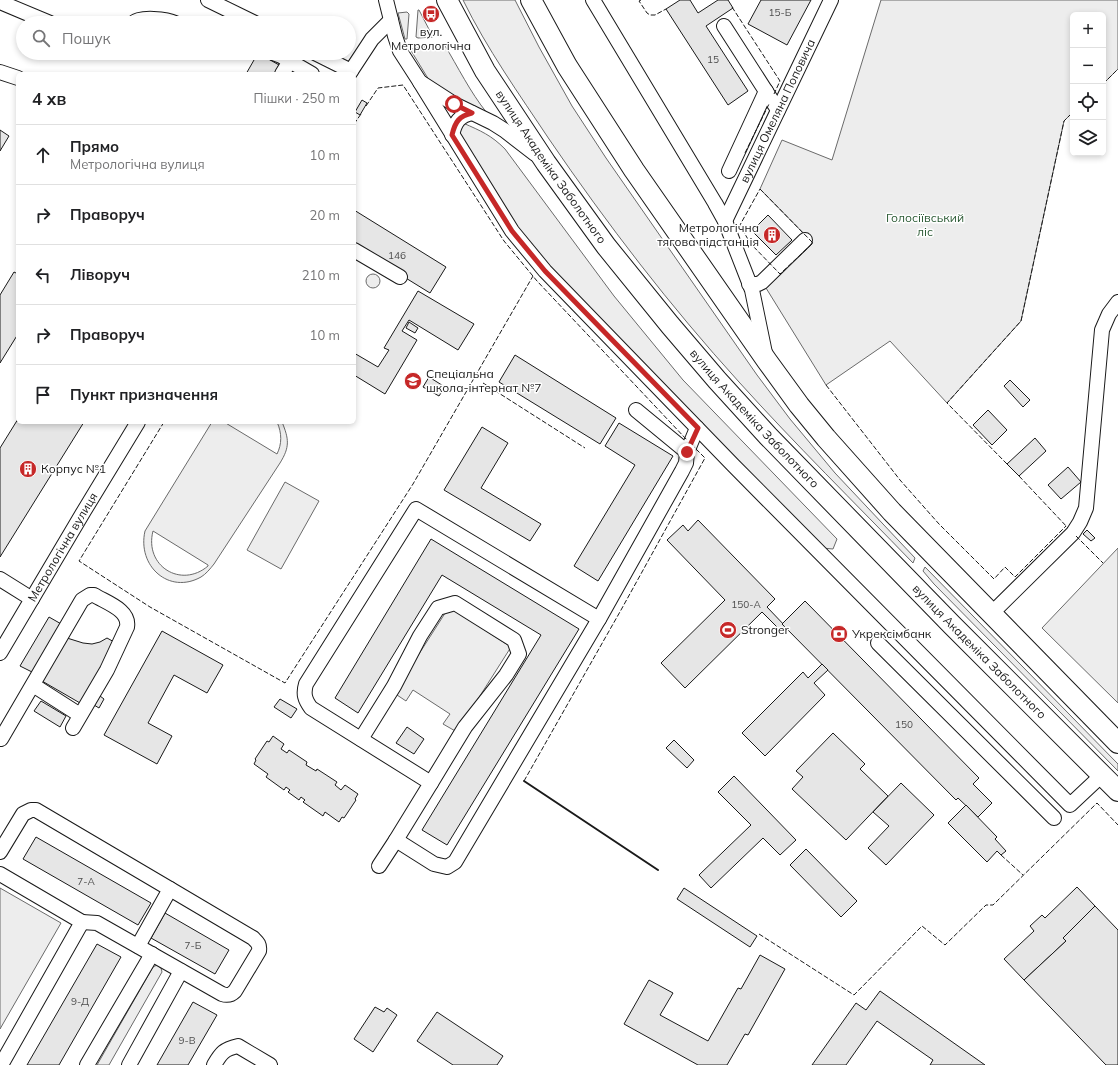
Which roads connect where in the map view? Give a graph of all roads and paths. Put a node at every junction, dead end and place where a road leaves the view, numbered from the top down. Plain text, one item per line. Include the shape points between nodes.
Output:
1 (208, 0) edge
2 (386, 0) edge
3 (447, 0) edge
4 (532, 0) edge
5 (831, 0) edge
6 (597, 1) edge
7 (0, 2) edge
8 (33, 16) edge
9 (241, 16) edge
10 (391, 20) junction
11 (724, 26) dead end
12 (328, 60) edge
13 (290, 61) joint
14 (0, 72) edge
15 (283, 72) edge
16 (309, 72) edge
17 (350, 72) edge
18 (16, 77) edge
19 (420, 82) junction
20 (766, 91) junction
21 (778, 110) junction
22 (472, 113) junction
23 (452, 135) junction
24 (546, 163) junction
25 (729, 171) dead end
26 (725, 221) junction
27 (805, 240) dead end
28 (356, 251) edge
29 (400, 277) dead end
30 (749, 284) junction
31 (1118, 302) edge
32 (766, 361) junction
33 (636, 410) dead end
34 (137, 424) edge
35 (698, 428) junction
36 (687, 452) junction
37 (0, 579) edge
38 (32, 599) junction
39 (991, 614) junction
40 (599, 619) junction
41 (878, 643) dead end
42 (0, 653) edge
43 (33, 685) junction
44 (80, 715) junction
45 (73, 728) dead end
46 (1, 739) dead end
47 (361, 739) junction
48 (1118, 742) edge
49 (1102, 775) junction
50 (431, 782) junction
51 (1118, 791) edge
52 (1054, 818) dead end
53 (396, 840) junction
54 (0, 852) edge
55 (379, 866) dead end
56 (0, 874) edge
57 (170, 889) junction
58 (82, 922) junction
59 (138, 946) junction
60 (152, 954) junction
61 (182, 971) junction
62 (1, 1065) edge
63 (87, 1065) edge
64 (129, 1065) edge
65 (214, 1065) edge
66 (270, 1065) edge

1 - 9 street
2 - 10 street
3 - 24 highway, вулиця Академіка Заболотного via 485,71
4 - 32 highway via 567,66 634,170
5 - 21 street, вулиця Омеляна Поповича
6 - 26 street
7 - 8 street
10 - 17 street via 372,39
10 - 19 street via 400,51
11 - 20 street
12 - 17 street
13 - 15 street
13 - 16 street
14 - 18 street
19 - 22 street
19 - 23 street
20 - 21 street
20 - 25 street
21 - 26 street, вулиця Омеляна Поповича
22 - 23 street via 458,119
22 - 24 street via 504,130
23 - 35 street via 512,231 545,271
24 - 49 highway, вулиця Академіка Заболотного via 606,246 717,380 862,533
26 - 30 street
27 - 30 street via 762,282
28 - 29 street
30 - 32 street
31 - 39 street via 1102,330 1086,508 1083,516 1073,533
32 - 39 highway via 855,472
33 - 36 street
34 - 38 street, Метрологічна вулиця
35 - 36 street
35 - 49 street via 1070,805
36 - 40 street via 682,471
37 - 38 street
38 - 42 street, Метрологічна вулиця
39 - 48 highway
40 - 47 street via 416,509 306,684 304,692 311,708
40 - 53 street via 455,862 447,867 434,864
41 - 52 street
43 - 44 street
43 - 44 street via 85,597 94,595 124,613 127,617 127,627 107,670
43 - 46 street
44 - 45 street
47 - 50 street
47 - 50 street via 438,608 455,604 514,640 519,654 506,675 465,727
49 - 51 highway, вулиця Академіка Заболотного
50 - 53 street
53 - 55 street
54 - 57 street via 23,814 36,810
56 - 58 street
57 - 59 street
57 - 61 street via 253,938 259,946 259,951 235,991 227,996
58 - 59 street via 97,924
58 - 62 street
59 - 60 street
60 - 61 street
60 - 63 street
61 - 64 street
65 - 66 street via 219,1055 228,1048 238,1046

